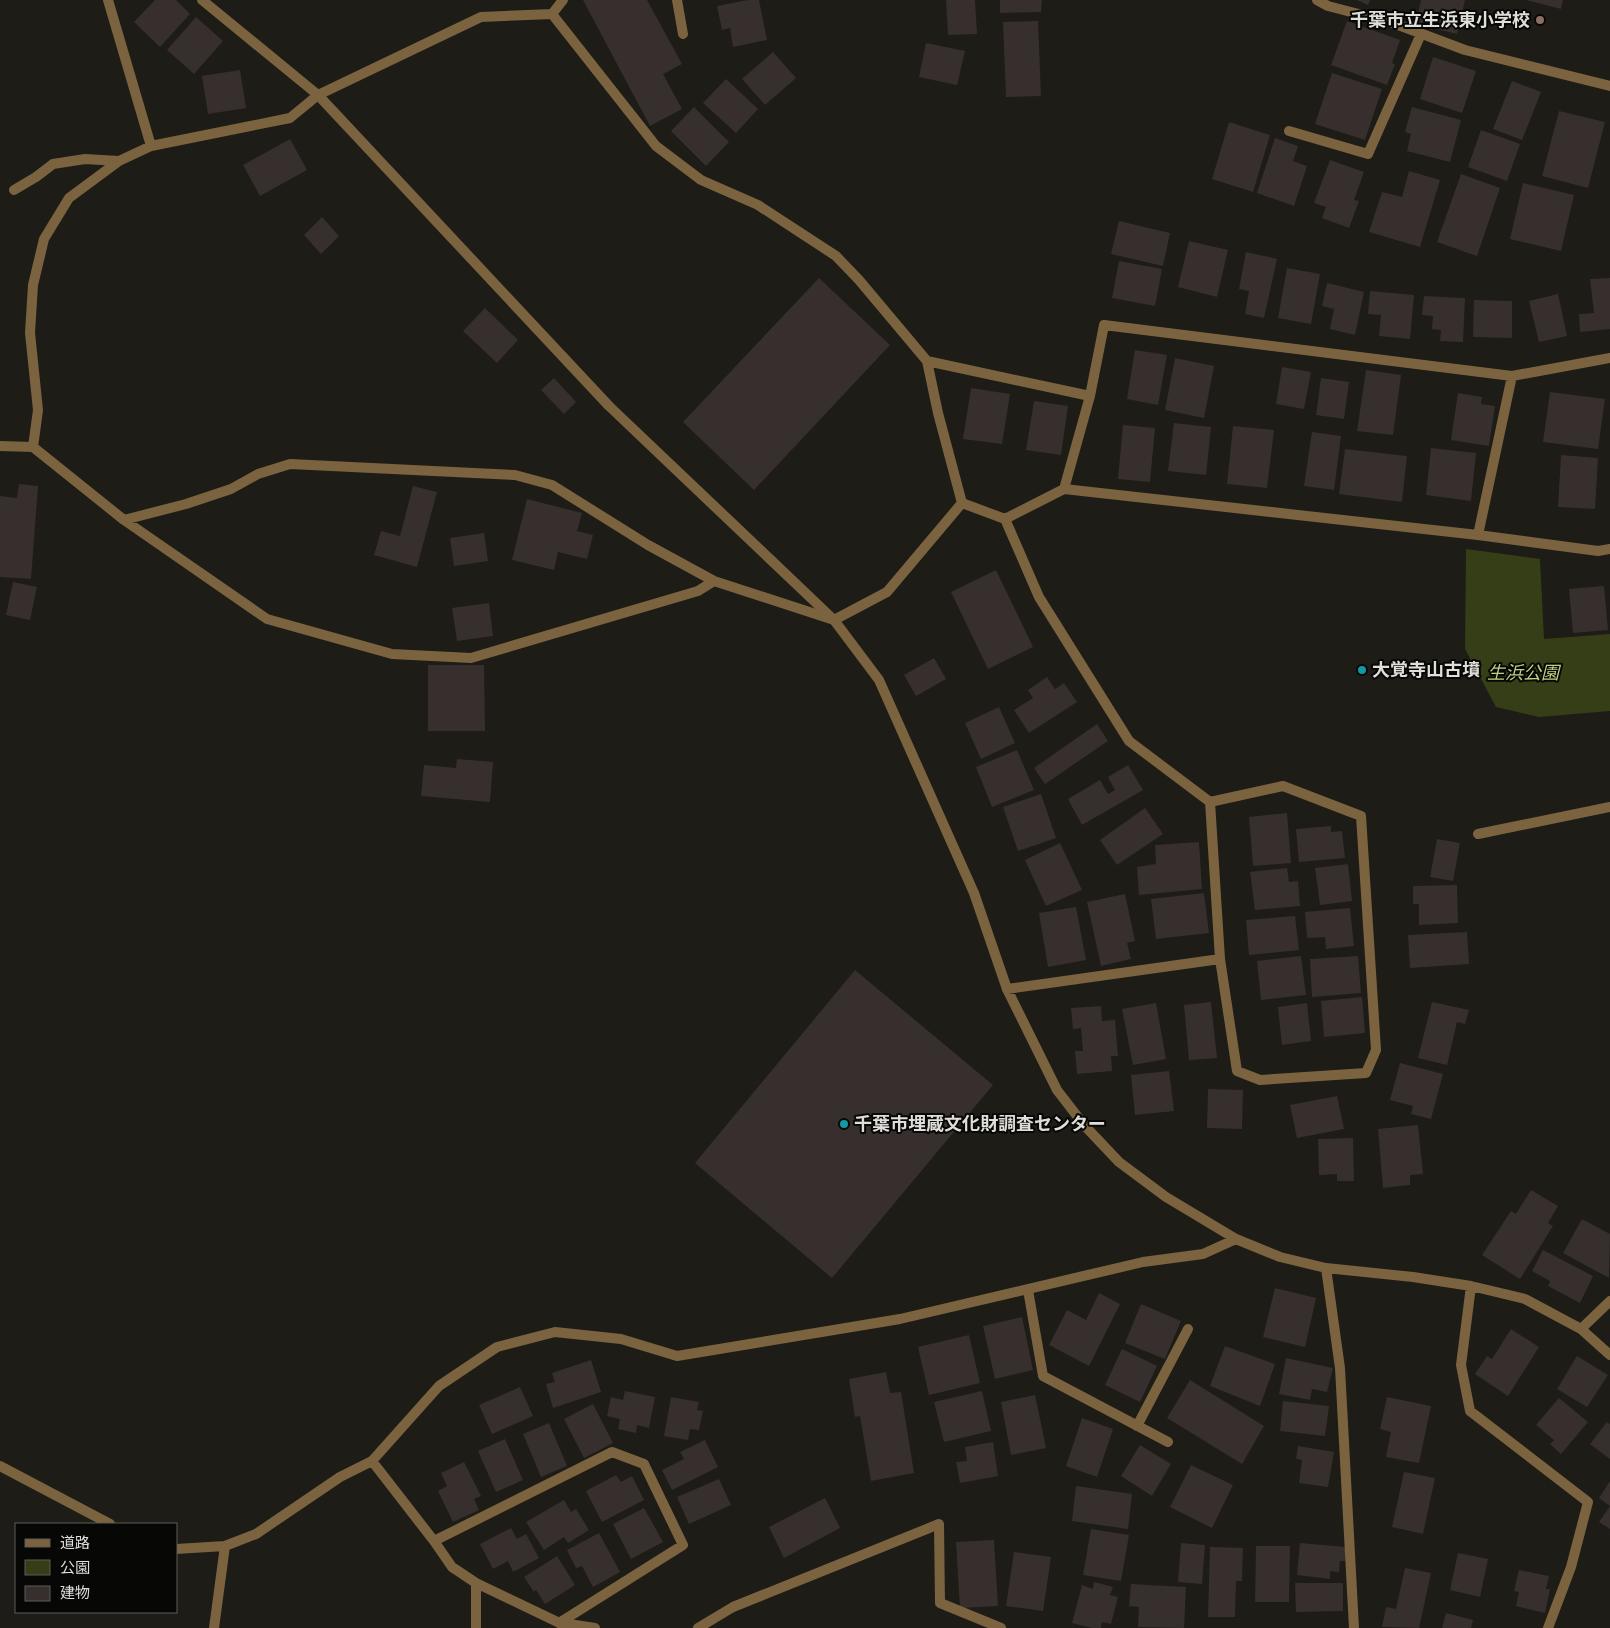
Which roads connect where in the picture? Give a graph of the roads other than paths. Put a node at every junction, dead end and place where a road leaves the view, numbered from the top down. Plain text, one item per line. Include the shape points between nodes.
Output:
1 (108, 0) edge
2 (202, 0) edge
3 (563, 0) edge
4 (678, 0) edge
5 (1317, 0) edge
6 (552, 14) junction
7 (683, 34) dead end
8 (1421, 34) junction
9 (1610, 86) edge
10 (318, 95) junction
11 (1289, 131) dead end
12 (151, 146) junction
13 (119, 161) junction
14 (14, 190) dead end
15 (1610, 358) edge
16 (927, 361) junction
17 (1512, 376) junction
18 (1090, 396) junction
19 (0, 446) edge
20 (33, 447) junction
21 (1064, 489) junction
22 (962, 503) junction
23 (124, 520) junction
24 (1005, 520) junction
25 (1478, 535) junction
26 (1610, 549) edge
27 (714, 580) junction
28 (834, 620) junction
29 (1210, 802) junction
30 (1610, 807) edge
31 (1478, 834) dead end
32 (1220, 959) junction
33 (1007, 989) junction
34 (1236, 1239) junction
35 (1326, 1268) junction
36 (1471, 1286) junction
37 (1028, 1290) junction
38 (1610, 1301) edge
39 (1188, 1328) dead end
40 (1581, 1330) junction
41 (1610, 1356) edge
42 (1138, 1426) junction
43 (1168, 1442) dead end
44 (372, 1461) junction
45 (0, 1466) edge
46 (108, 1523) edge
47 (434, 1541) junction
48 (225, 1546) junction
49 (178, 1549) edge
50 (476, 1583) junction
51 (559, 1622) junction
52 (214, 1628) edge
53 (476, 1628) edge
54 (570, 1628) edge
55 (595, 1628) edge
56 (698, 1628) edge
57 (1001, 1628) edge
58 (1354, 1628) edge
59 (1548, 1628) edge

1 - 12 street
2 - 10 street
3 - 6 street
4 - 7 street
5 - 8 street
6 - 10 street via 481,17
6 - 16 street via 656,146 701,180 758,205 836,256
8 - 9 street via 1465,50
8 - 11 street via 1368,154
10 - 12 street via 290,118
10 - 28 street via 608,406
12 - 13 street
13 - 14 street via 85,159 53,164
13 - 20 street via 70,198 44,239 33,285 30,333 38,410
15 - 17 street
16 - 18 street
16 - 22 street
17 - 18 street via 1104,325
17 - 25 street
18 - 21 street
19 - 20 street
20 - 23 street
21 - 24 street
21 - 25 street
22 - 24 street
22 - 28 street via 887,592
23 - 27 street via 231,489 258,474 290,464 515,475 552,485 648,545
23 - 27 street via 267,619 392,654 471,658 698,591
24 - 29 street via 1039,597 1129,742
25 - 26 street via 1598,551
27 - 28 street
28 - 33 street via 878,680 974,893
29 - 32 street
29 - 32 street via 1283,786 1361,816 1376,1050 1366,1073 1260,1080 1237,1071
30 - 31 street
32 - 33 street
33 - 34 street via 1058,1090 1084,1125 1120,1162 1158,1191
34 - 35 street via 1280,1257
34 - 37 street via 1203,1254 1143,1262
35 - 36 street
35 - 58 street via 1340,1368
36 - 40 street via 1525,1299
36 - 59 street via 1461,1366 1470,1411 1588,1502 1571,1567
37 - 42 street via 1043,1376
37 - 44 street via 900,1319 677,1356 621,1339 555,1332 496,1347 439,1386
38 - 40 street
39 - 42 street
40 - 41 street
42 - 43 street
44 - 47 street
44 - 48 street via 340,1477 256,1534
45 - 46 street
47 - 50 street via 452,1567
47 - 51 street via 612,1452 644,1464 684,1545
48 - 49 street
48 - 52 street
50 - 51 street
50 - 53 street
51 - 54 street
51 - 55 street
56 - 57 street via 733,1607 938,1524 940,1603

